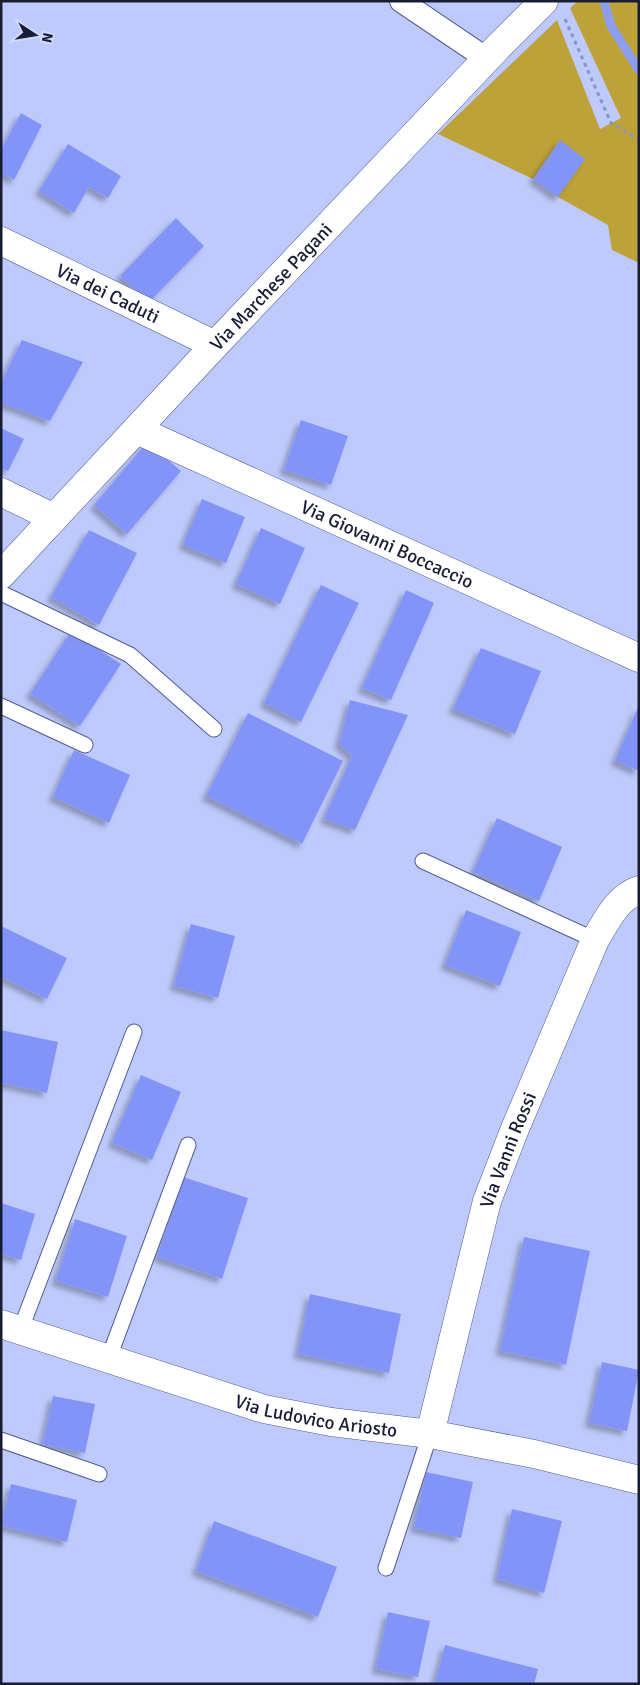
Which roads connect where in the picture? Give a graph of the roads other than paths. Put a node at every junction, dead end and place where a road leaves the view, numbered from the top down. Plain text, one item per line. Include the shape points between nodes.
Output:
1 (401, 1) edge
2 (554, 9) edge
3 (487, 58) junction
4 (1, 241) edge
5 (215, 345) junction
6 (137, 430) junction
7 (1, 492) edge
8 (54, 518) junction
9 (1, 575) edge
10 (1, 593) edge
11 (639, 658) edge
12 (1, 706) edge
13 (214, 730) dead end
14 (85, 745) dead end
15 (423, 861) dead end
16 (639, 890) edge
17 (594, 940) junction
18 (134, 1032) dead end
19 (188, 1145) dead end
20 (11, 1328) edge
21 (108, 1360) junction
22 (430, 1434) junction
23 (1, 1440) edge
24 (99, 1474) dead end
25 (639, 1480) edge
26 (386, 1568) dead end

1 - 3 street
2 - 3 street, Via Marchese Pagani
3 - 5 street, Via Marchese Pagani
4 - 5 street, Via dei Caduti
5 - 6 street, Via Marchese Pagani
6 - 8 street, Via Marchese Pagani
6 - 11 street, Via Giovanni Boccaccio
7 - 8 street
8 - 9 street, Via Marchese Pagani
10 - 13 lane via 130,654
12 - 14 lane
15 - 17 lane
16 - 17 street, Via Vanni Rossi via 630,893 612,911
17 - 22 street, Via Vanni Rossi via 487,1202
18 - 20 lane
19 - 21 lane
20 - 21 street, Via Ludovico Ariosto
21 - 22 street, Via Ludovico Ariosto via 264,1409 331,1422
22 - 25 street, Via Ludovico Ariosto via 534,1454
22 - 26 lane
23 - 24 lane

